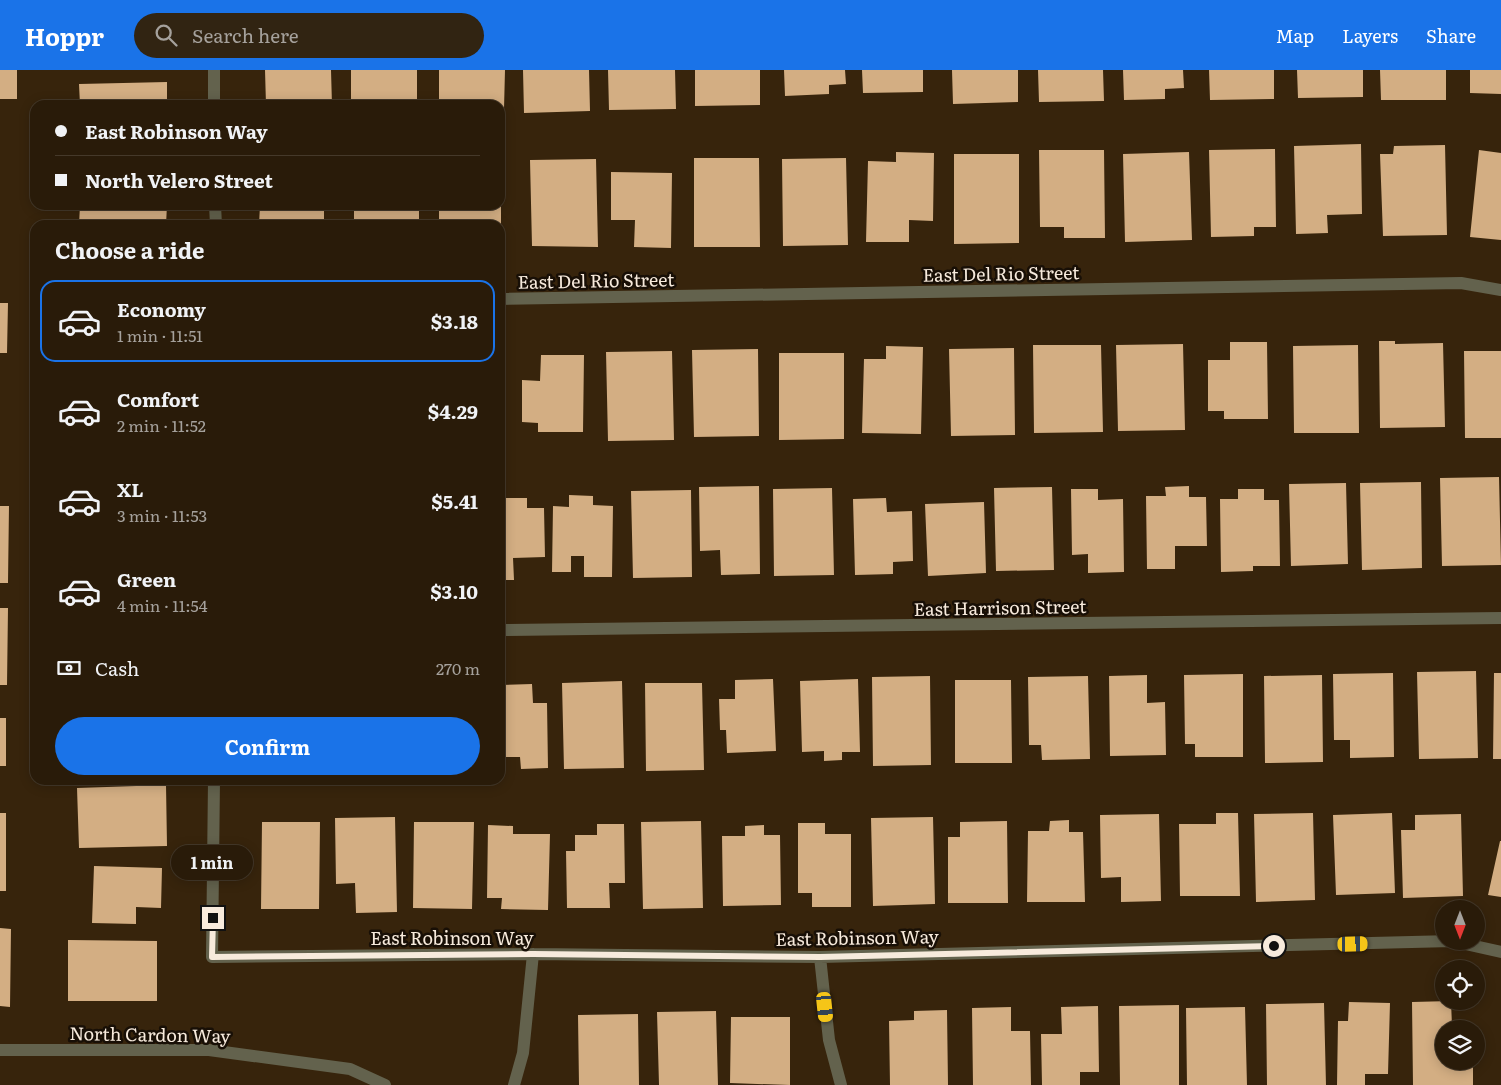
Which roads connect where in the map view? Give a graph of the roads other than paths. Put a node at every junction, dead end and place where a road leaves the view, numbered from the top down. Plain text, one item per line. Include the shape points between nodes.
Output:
1 (214, 70) edge
2 (214, 100) edge
3 (1501, 290) edge
4 (505, 299) edge
5 (1501, 618) edge
6 (505, 630) edge
7 (214, 785) edge
8 (1501, 952) edge
9 (533, 954) junction
10 (820, 957) junction
11 (0, 1050) edge
12 (385, 1085) edge
13 (514, 1085) edge
14 (841, 1085) edge

1 - 2 street
3 - 4 street, East Del Rio Street via 1461,283
5 - 6 street, East Harrison Street
7 - 9 street, East Robinson Way via 212,957
8 - 10 street, East Robinson Way via 1452,942
9 - 10 street, East Robinson Way
9 - 13 street via 523,1053
10 - 14 street via 829,1040
11 - 12 street, North Cardon Way via 209,1050 350,1069

